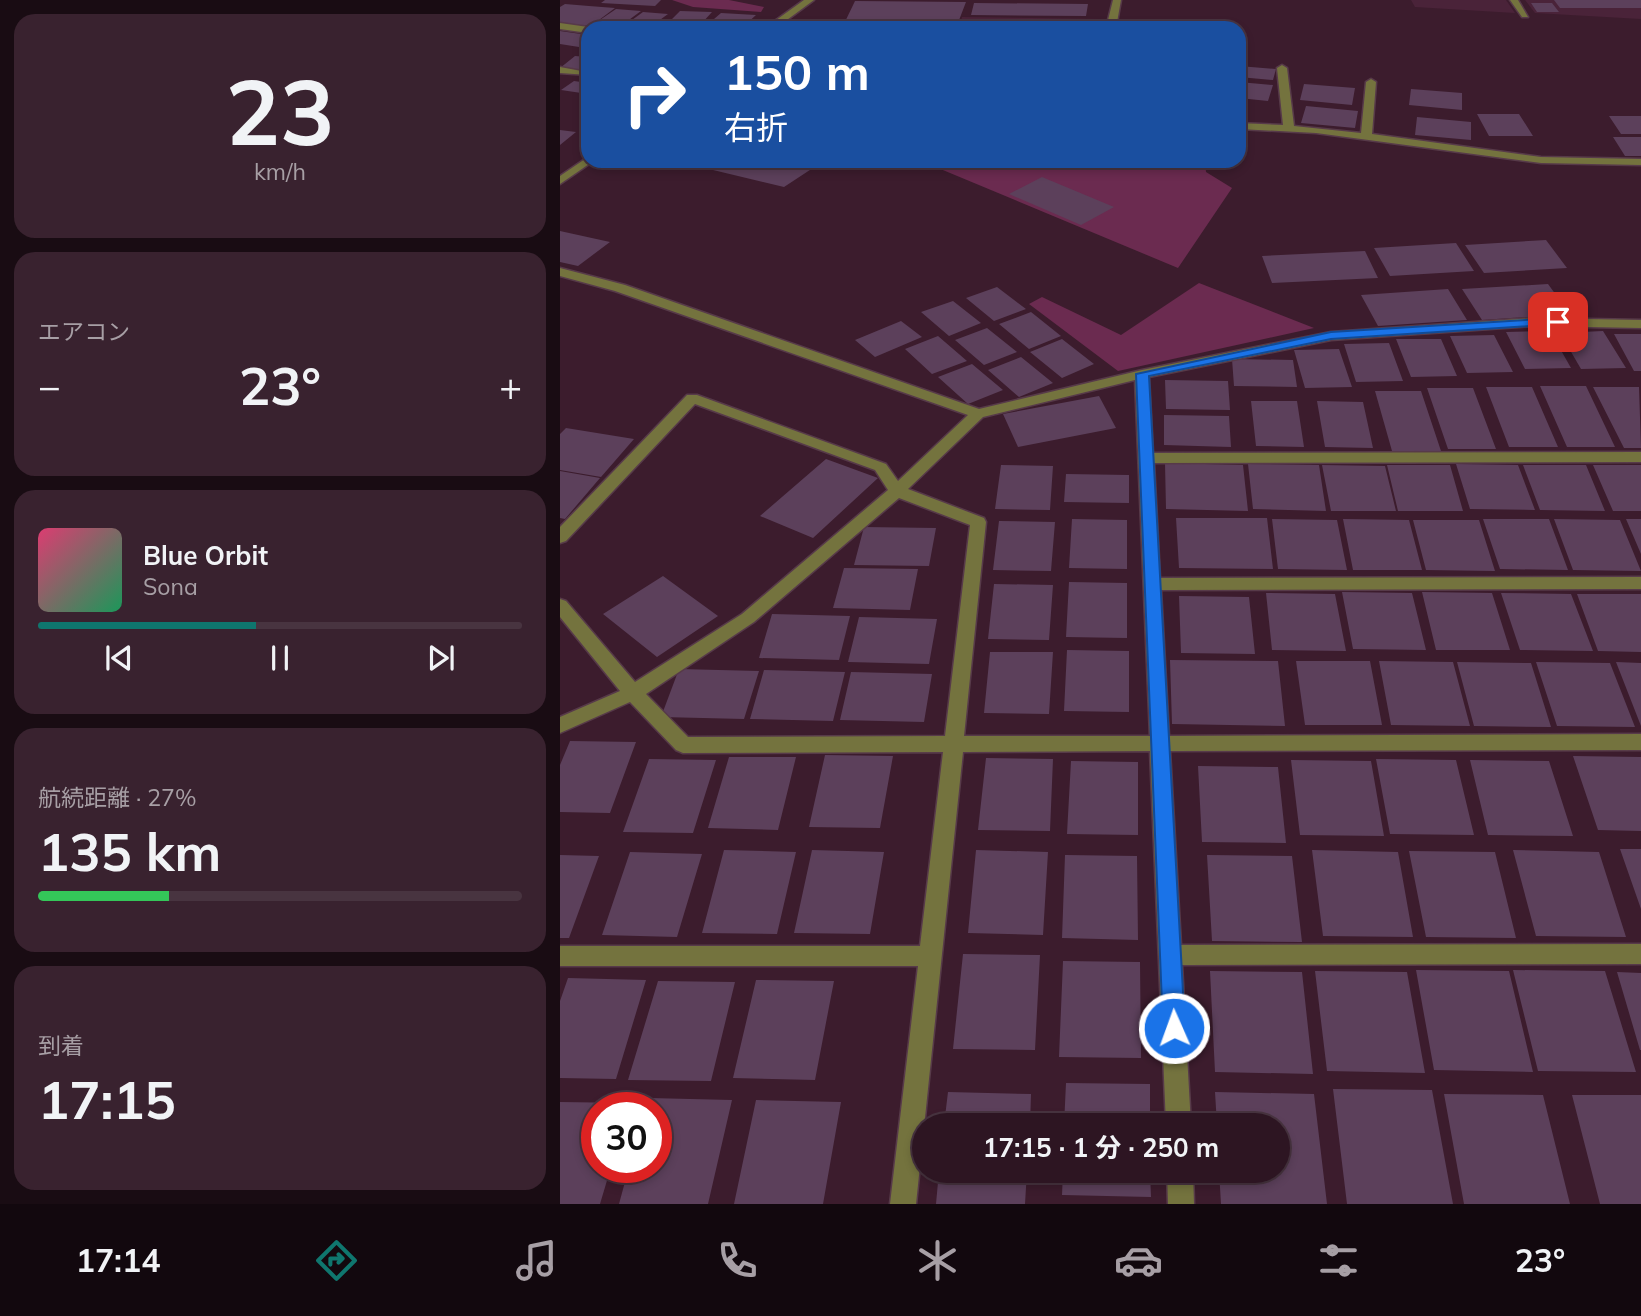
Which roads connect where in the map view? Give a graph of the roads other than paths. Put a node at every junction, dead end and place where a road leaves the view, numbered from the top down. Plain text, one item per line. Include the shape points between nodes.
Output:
1 (810, 0) edge
2 (1117, 0) edge
3 (1514, 0) edge
4 (1525, 15) dead end
5 (780, 21) edge
6 (1112, 21) edge
7 (560, 26) edge
8 (581, 29) edge
9 (1282, 68) dead end
10 (560, 70) edge
11 (581, 74) edge
12 (1371, 82) dead end
13 (1246, 126) edge
14 (1289, 129) junction
15 (1366, 137) junction
16 (1641, 162) edge
17 (581, 165) edge
18 (560, 181) edge
19 (560, 272) edge
20 (1641, 324) edge
21 (1142, 374) junction
22 (978, 414) junction
23 (1641, 457) edge
24 (1148, 458) junction
25 (897, 491) junction
26 (560, 537) edge
27 (1641, 583) edge
28 (1153, 584) junction
29 (560, 605) edge
30 (633, 693) junction
31 (560, 725) edge
32 (1641, 741) edge
33 (1159, 742) junction
34 (953, 745) junction
35 (1641, 954) edge
36 (1171, 955) junction
37 (560, 956) edge
38 (932, 956) junction
39 (1178, 1113) edge
40 (1180, 1183) edge
41 (903, 1204) edge
42 (1181, 1204) edge

1 - 5 street
2 - 6 street
3 - 4 street
7 - 8 street
9 - 14 street
10 - 11 street
12 - 15 street
13 - 14 street
14 - 15 street
15 - 16 street via 1541,160
17 - 18 street
19 - 22 street via 620,288
20 - 21 street via 1534,322 1331,336
21 - 22 street
21 - 24 street
22 - 25 street
23 - 24 street
24 - 28 street
25 - 26 street via 881,467 692,398
25 - 30 street via 748,618
25 - 34 street via 978,522
27 - 28 street
28 - 33 street
29 - 30 street
30 - 31 street
30 - 34 street via 683,745
32 - 33 street
33 - 34 street
33 - 36 street
34 - 38 street
35 - 36 street
36 - 39 street
37 - 38 street
38 - 41 street
40 - 42 street

